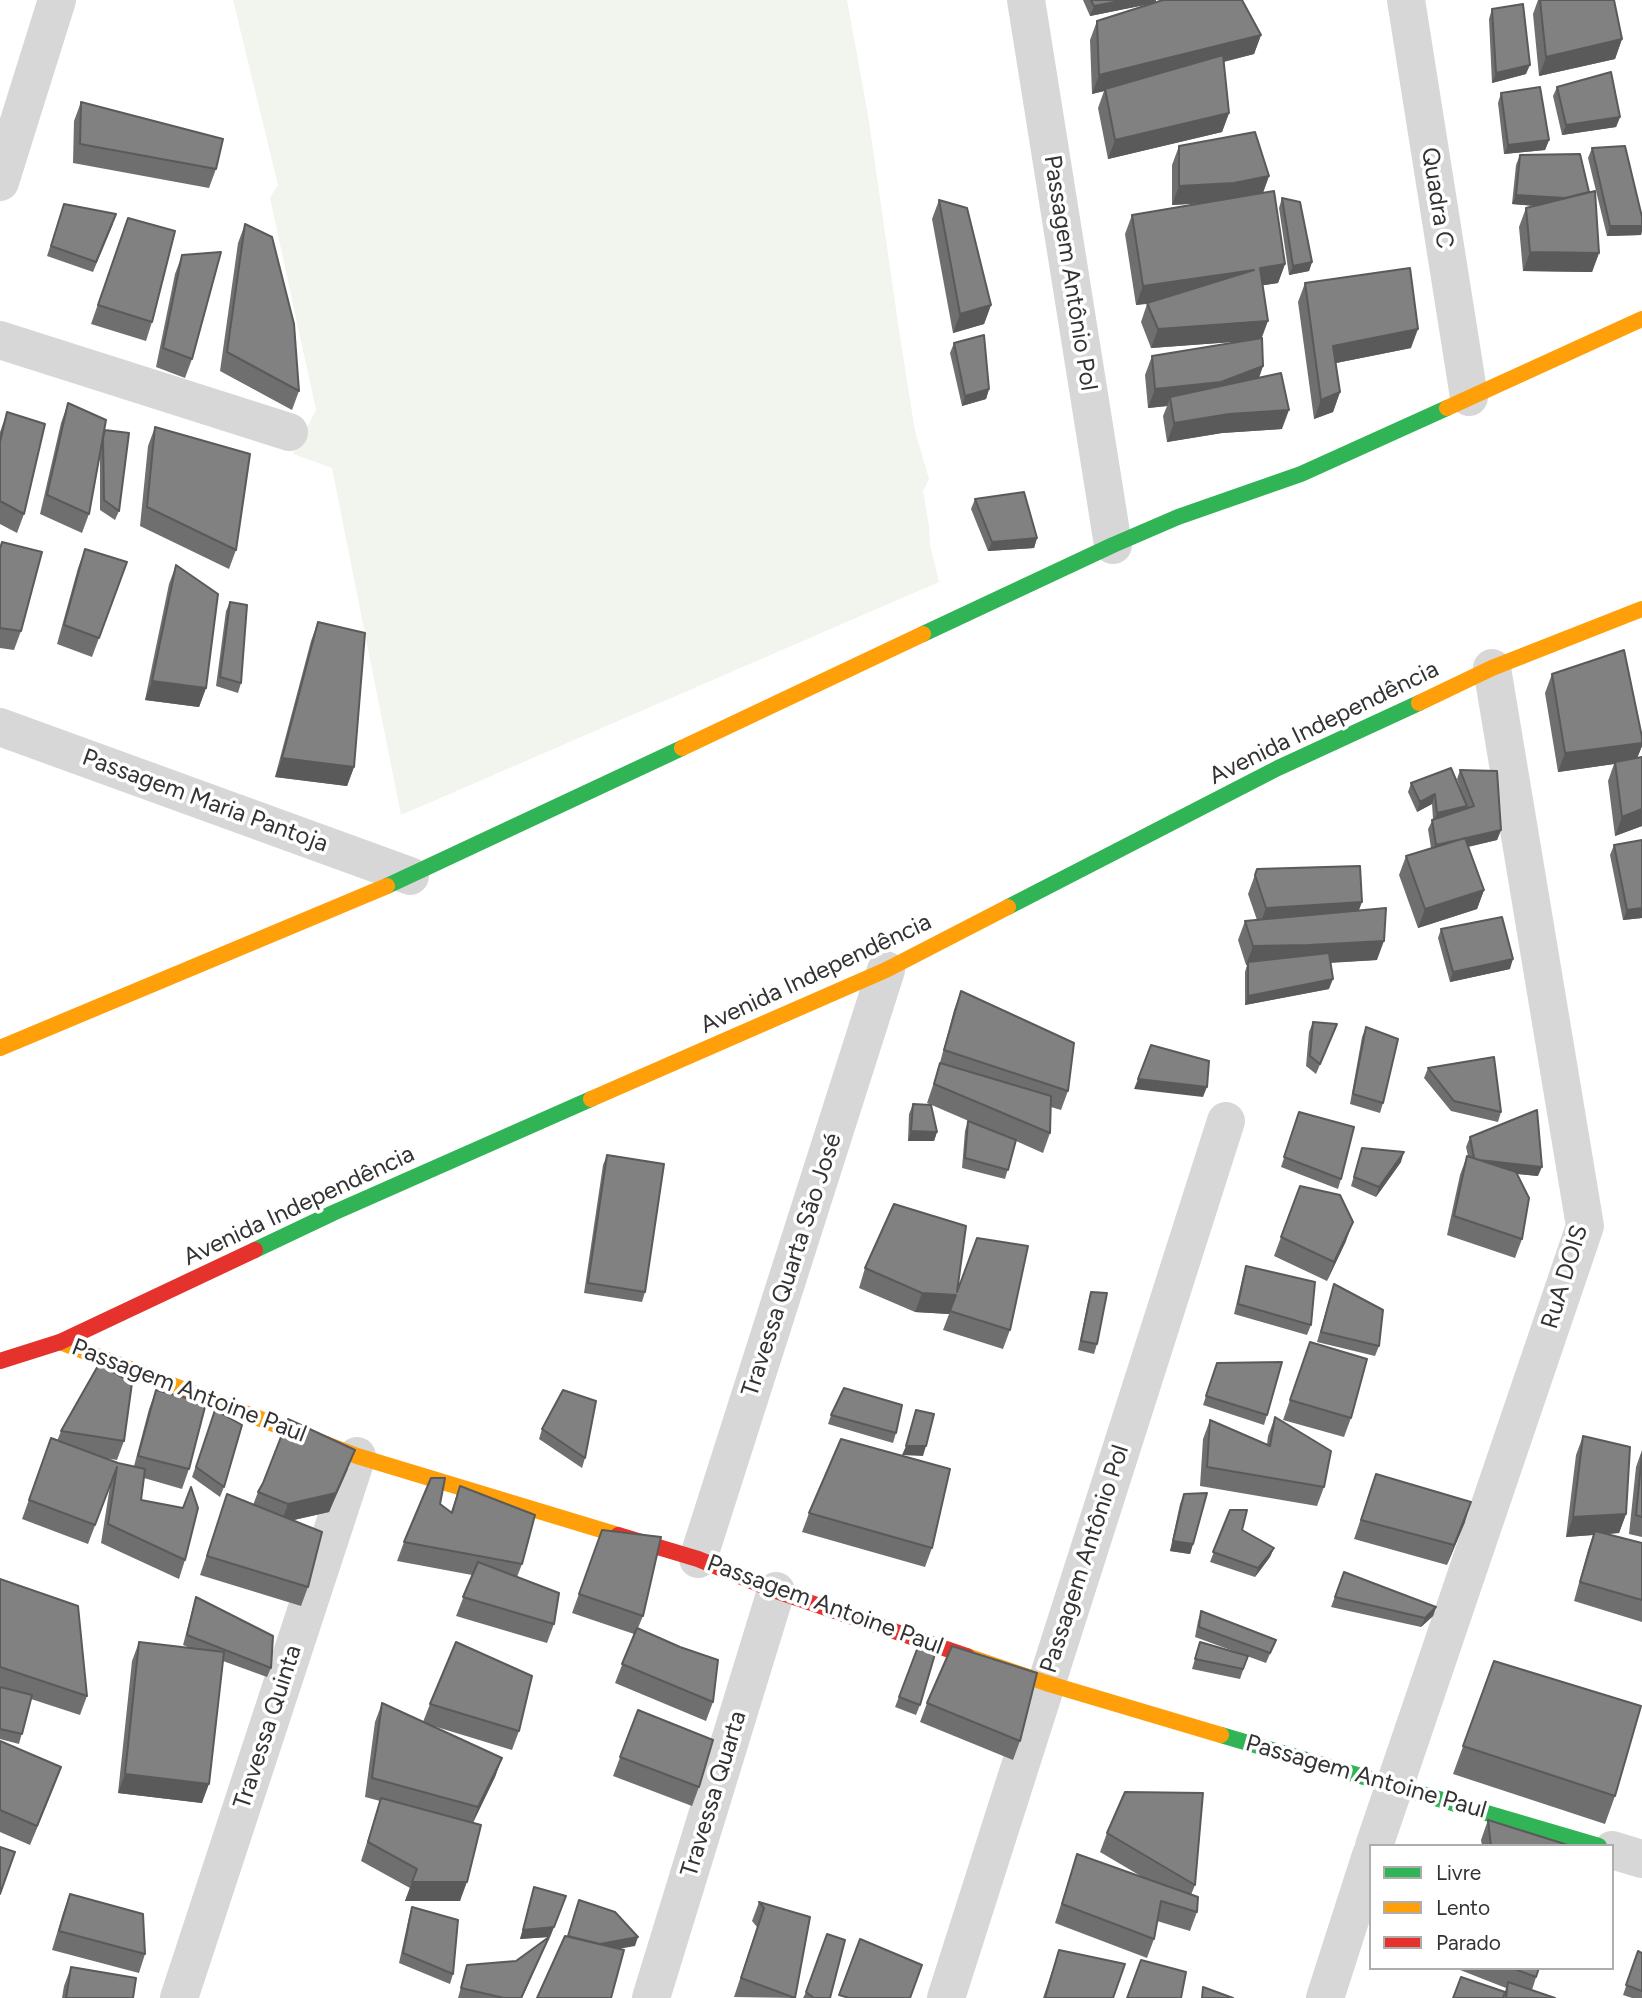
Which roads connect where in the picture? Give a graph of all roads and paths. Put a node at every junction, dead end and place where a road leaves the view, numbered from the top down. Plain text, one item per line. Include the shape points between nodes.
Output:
1 (57, 0) edge
2 (1026, 0) edge
3 (1406, 0) edge
4 (0, 182) edge
5 (1642, 319) edge
6 (0, 340) edge
7 (1469, 397) junction
8 (289, 432) dead end
9 (1113, 545) junction
10 (1642, 609) edge
11 (1492, 668) junction
12 (0, 727) edge
13 (410, 876) junction
14 (886, 970) junction
15 (0, 1048) edge
16 (1226, 1121) dead end
17 (60, 1342) junction
18 (0, 1361) edge
19 (357, 1456) junction
20 (698, 1559) junction
21 (776, 1591) junction
22 (1046, 1684) junction
23 (1394, 1784) junction
24 (1375, 1844) edge
25 (1592, 1844) edge
26 (1614, 1851) edge
27 (1642, 1859) edge
28 (1369, 1861) edge
29 (179, 1998) edge
30 (651, 1998) edge
31 (946, 1998) edge
32 (1325, 1998) edge

1 - 4 street
2 - 9 street, Passagem Antônio Pol
3 - 7 street, Quadra C
5 - 7 main road
6 - 8 street
7 - 9 main road via 1301,474
9 - 13 main road
10 - 11 main road, Avenida Independência
11 - 14 main road, Avenida Independência via 1278,768
11 - 23 street, RuA DOIS via 1585,1226
12 - 13 street, Passagem Maria Pantoja
13 - 15 main road
14 - 17 main road, Avenida Independência via 332,1213
14 - 20 street, Travessa Quarta São José
16 - 22 street, Passagem Antônio Pol
17 - 18 main road, Avenida Independência
17 - 19 main road, Passagem Antoine Paul
19 - 20 main road, Passagem Antoine Paul
19 - 29 street, Travessa Quinta
20 - 21 main road, Passagem Antoine Paul
21 - 22 main road, Passagem Antoine Paul
21 - 30 street, Travessa Quarta
22 - 23 main road, Passagem Antoine Paul
22 - 31 street, Passagem Antônio Pol
23 - 24 street
23 - 25 main road, Passagem Antoine Paul
26 - 27 street
28 - 32 street

